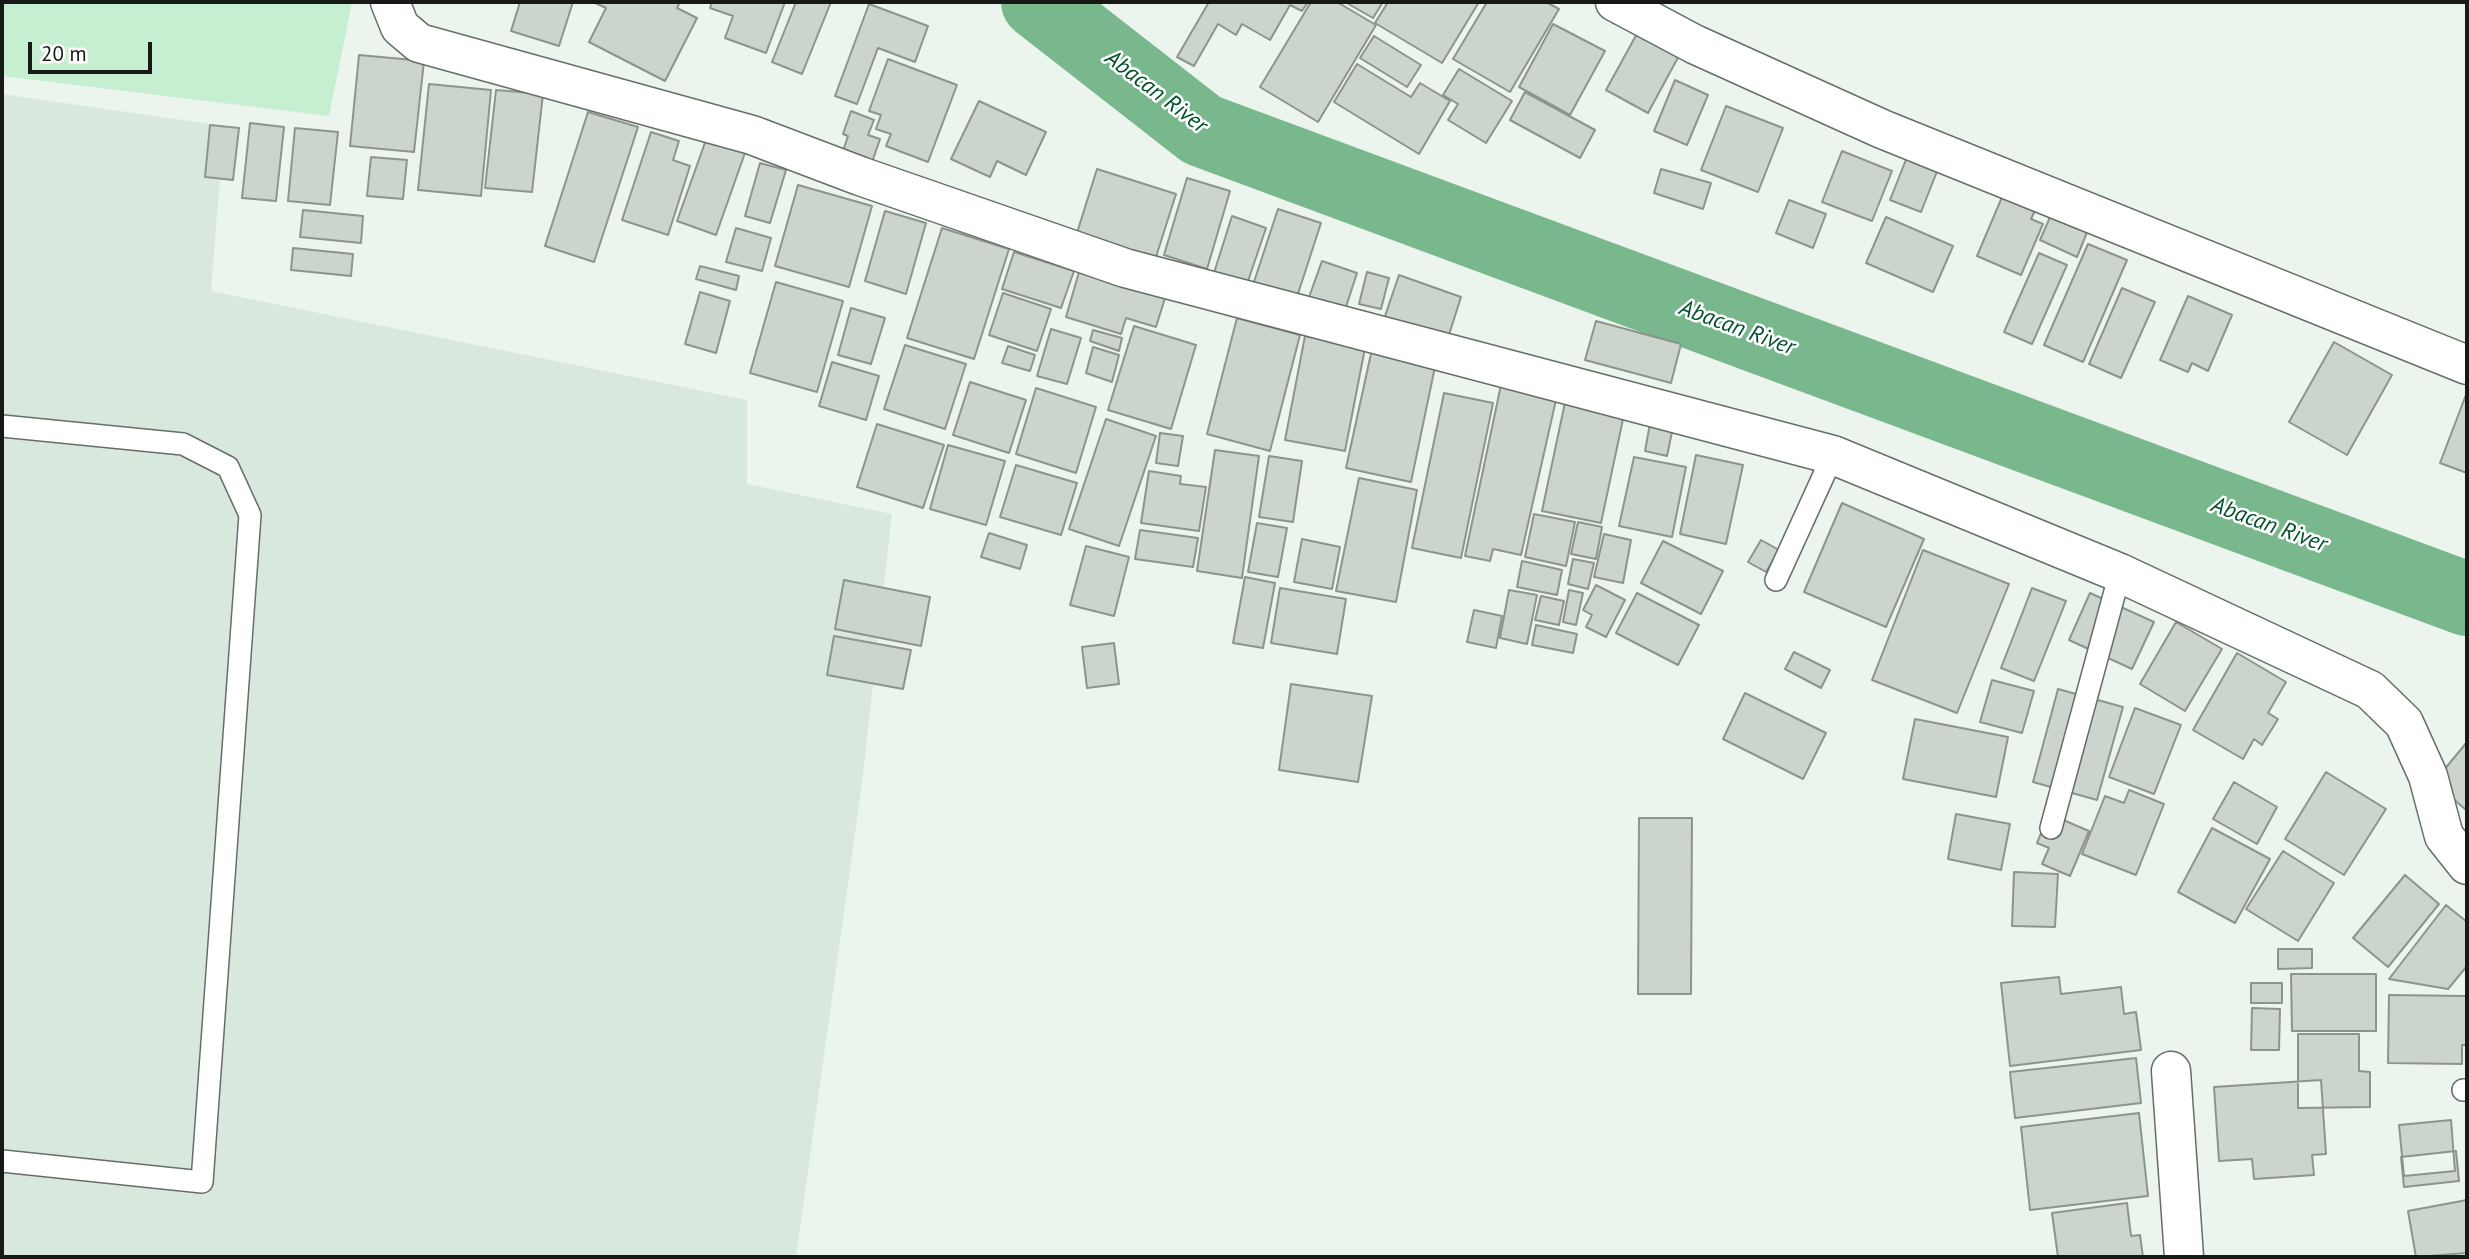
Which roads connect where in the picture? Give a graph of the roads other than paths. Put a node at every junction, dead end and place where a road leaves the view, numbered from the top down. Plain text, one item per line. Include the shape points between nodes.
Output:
1 (390, 2) edge
2 (1615, 2) edge
3 (2467, 365) edge
4 (2, 426) edge
5 (1833, 455) junction
6 (2120, 573) junction
7 (1776, 580) dead end
8 (2051, 828) dead end
9 (2467, 865) edge
10 (2171, 1072) dead end
11 (2, 1161) edge
12 (2183, 1257) edge

1 - 5 street via 400,27 419,43 752,135 1125,268
2 - 3 street via 1694,44 1882,129
4 - 11 lane via 183,444 228,467 250,515 202,1182
5 - 6 street
5 - 7 lane
6 - 8 lane
6 - 9 street via 2370,690 2404,723 2428,776 2444,836
10 - 12 street

